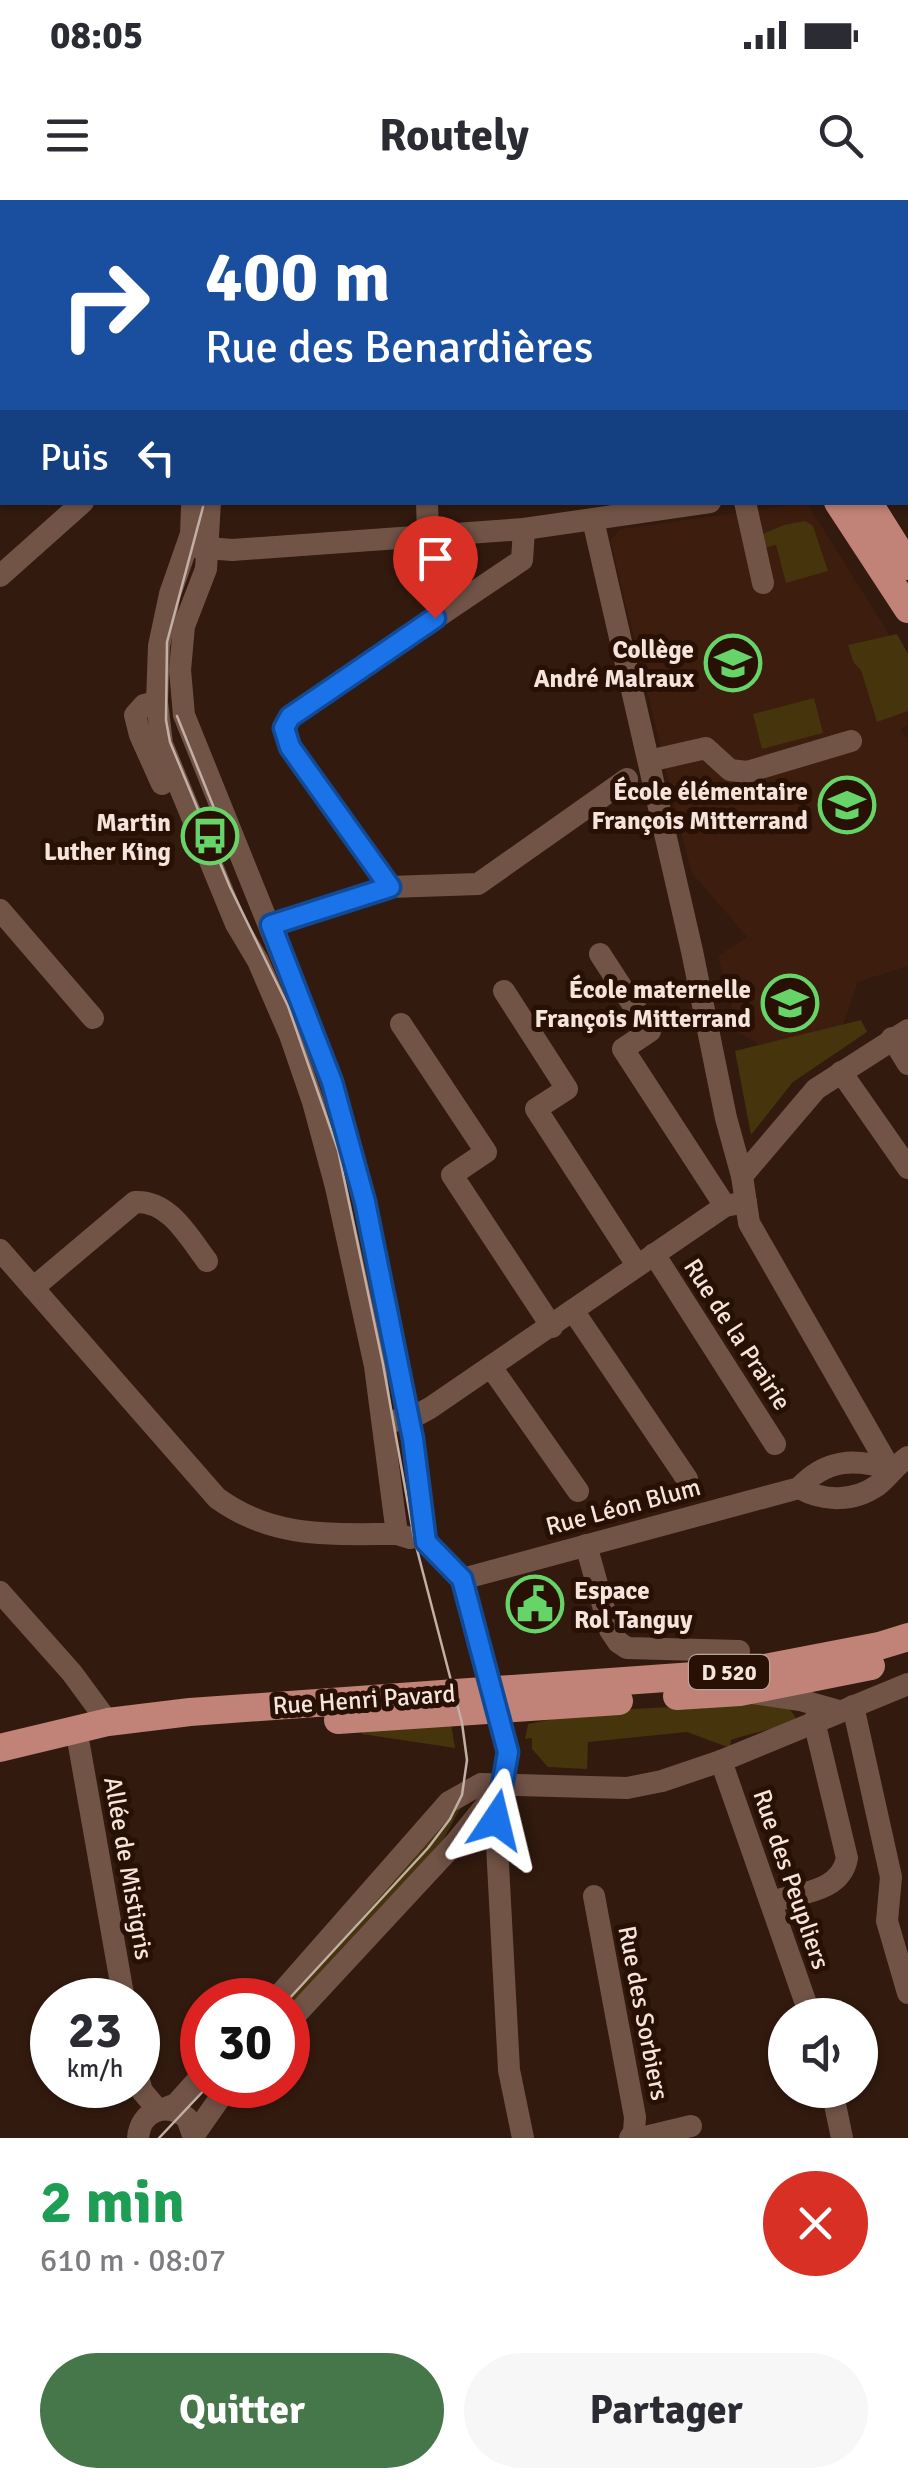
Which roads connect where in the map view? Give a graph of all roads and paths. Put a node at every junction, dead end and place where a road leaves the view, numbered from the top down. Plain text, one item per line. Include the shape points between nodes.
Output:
1 (80, 505) edge
2 (427, 505) edge
3 (682, 505) edge
4 (747, 505) edge
5 (852, 505) edge
6 (600, 514) edge
7 (199, 517) edge
8 (524, 530) junction
9 (428, 535) junction
10 (908, 566) edge
11 (0, 576) edge
12 (908, 580) edge
13 (764, 583) dead end
14 (908, 609) edge
15 (851, 741) dead end
16 (649, 761) junction
17 (627, 779) dead end
18 (390, 887) junction
19 (2, 917) edge
20 (271, 925) junction
21 (600, 954) dead end
22 (504, 991) dead end
23 (93, 1018) dead end
24 (400, 1024) dead end
25 (900, 1034) edge
26 (908, 1064) edge
27 (841, 1072) junction
28 (908, 1168) edge
29 (742, 1176) junction
30 (736, 1204) junction
31 (0, 1250) edge
32 (646, 1260) junction
33 (207, 1261) dead end
34 (33, 1288) junction
35 (574, 1312) junction
36 (552, 1326) junction
37 (491, 1367) junction
38 (407, 1418) junction
39 (380, 1424) junction
40 (776, 1444) dead end
41 (899, 1463) edge
42 (687, 1478) dead end
43 (799, 1488) junction
44 (578, 1492) dead end
45 (398, 1534) junction
46 (426, 1542) junction
47 (586, 1545) junction
48 (462, 1579) junction
49 (0, 1592) edge
50 (908, 1637) edge
51 (740, 1650) dead end
52 (908, 1656) edge
53 (908, 1684) edge
54 (740, 1692) junction
55 (550, 1696) junction
56 (793, 1699) junction
57 (424, 1706) junction
58 (846, 1709) junction
59 (108, 1722) junction
60 (807, 1724) junction
61 (79, 1746) junction
62 (0, 1748) edge
63 (721, 1761) junction
64 (0, 1765) edge
65 (502, 1785) junction
66 (456, 1842) junction
67 (498, 1857) junction
68 (594, 1896) dead end
69 (771, 1902) junction
70 (120, 1978) edge
71 (294, 1978) edge
72 (908, 1993) edge
73 (310, 1998) edge
74 (804, 1998) edge
75 (180, 2100) edge
76 (213, 2108) edge
77 (836, 2108) edge
78 (146, 2125) edge
79 (691, 2126) dead end
80 (198, 2129) edge
81 (523, 2138) edge
82 (630, 2138) edge
83 (641, 2138) edge
84 (842, 2138) edge

1 - 11 street
2 - 9 street
3 - 6 street
4 - 13 street
5 - 10 main road
5 - 12 street
5 - 14 main road
6 - 8 street
6 - 16 street
7 - 9 street via 232,550
7 - 20 street via 206,569 184,626 180,696
7 - 39 street via 163,622 160,733 314,1102 374,1366
8 - 9 street
8 - 18 street via 522,560 290,717 284,728 290,747
15 - 16 street via 747,772 730,770 706,748
16 - 29 street
17 - 18 street via 478,884
18 - 20 street
19 - 23 street
20 - 38 street via 343,1120
21 - 30 street via 650,1030 622,1049
22 - 32 street, Rue de la Prairie via 567,1089 536,1110
24 - 36 street via 486,1152 452,1175
25 - 26 street
25 - 27 street
27 - 28 street
27 - 29 street via 816,1089
29 - 30 street
30 - 32 street, Rue de la Prairie
30 - 41 street
31 - 34 street
32 - 35 street, Rue de la Prairie
32 - 40 street, Rue de la Prairie
33 - 34 street via 166,1210 134,1202
34 - 45 street via 217,1498 239,1514 302,1532
35 - 36 street, Rue de la Prairie
35 - 42 street
36 - 37 street, Rue de la Prairie
37 - 38 street, Rue de la Prairie
37 - 44 street
38 - 39 street, Rue de la Prairie
38 - 46 street
39 - 45 street
41 - 43 street, Rue Léon Blum via 834,1463
41 - 43 street, Rue Léon Blum via 881,1483 846,1498
43 - 47 street, Rue Léon Blum
45 - 46 street
46 - 48 street
47 - 48 street, Rue Léon Blum
47 - 51 street via 618,1642 628,1648
48 - 65 street via 508,1752
49 - 59 street
50 - 55 main road, Rue Henri Pavard / D 520 via 759,1669
52 - 54 main road, Rue Henri Pavard / D 520
53 - 58 street
54 - 55 main road, Rue Henri Pavard / D 520
54 - 56 street
55 - 57 main road, Rue Henri Pavard
56 - 58 street
56 - 60 street
57 - 59 main road, Rue Henri Pavard via 190,1712
57 - 61 main road, Rue Henri Pavard
58 - 60 street
58 - 72 street via 891,1877 887,1922
59 - 62 main road, Rue Henri Pavard
60 - 63 street
60 - 69 street via 847,1858 836,1883
61 - 64 main road, Rue Henri Pavard
61 - 70 street, Allée de Mistigris
63 - 65 street via 626,1788
63 - 69 street, Rue des Peupliers
65 - 66 street
65 - 67 street
65 - 71 street via 481,1784 449,1802
66 - 67 street
66 - 73 street
67 - 81 street via 509,2070
68 - 82 street, Rue des Sorbiers via 636,2118
69 - 74 street, Rue des Peupliers
75 - 78 street
76 - 80 street
77 - 84 street
78 - 80 street via 172,2109
79 - 83 street, Rue des Sorbiers

